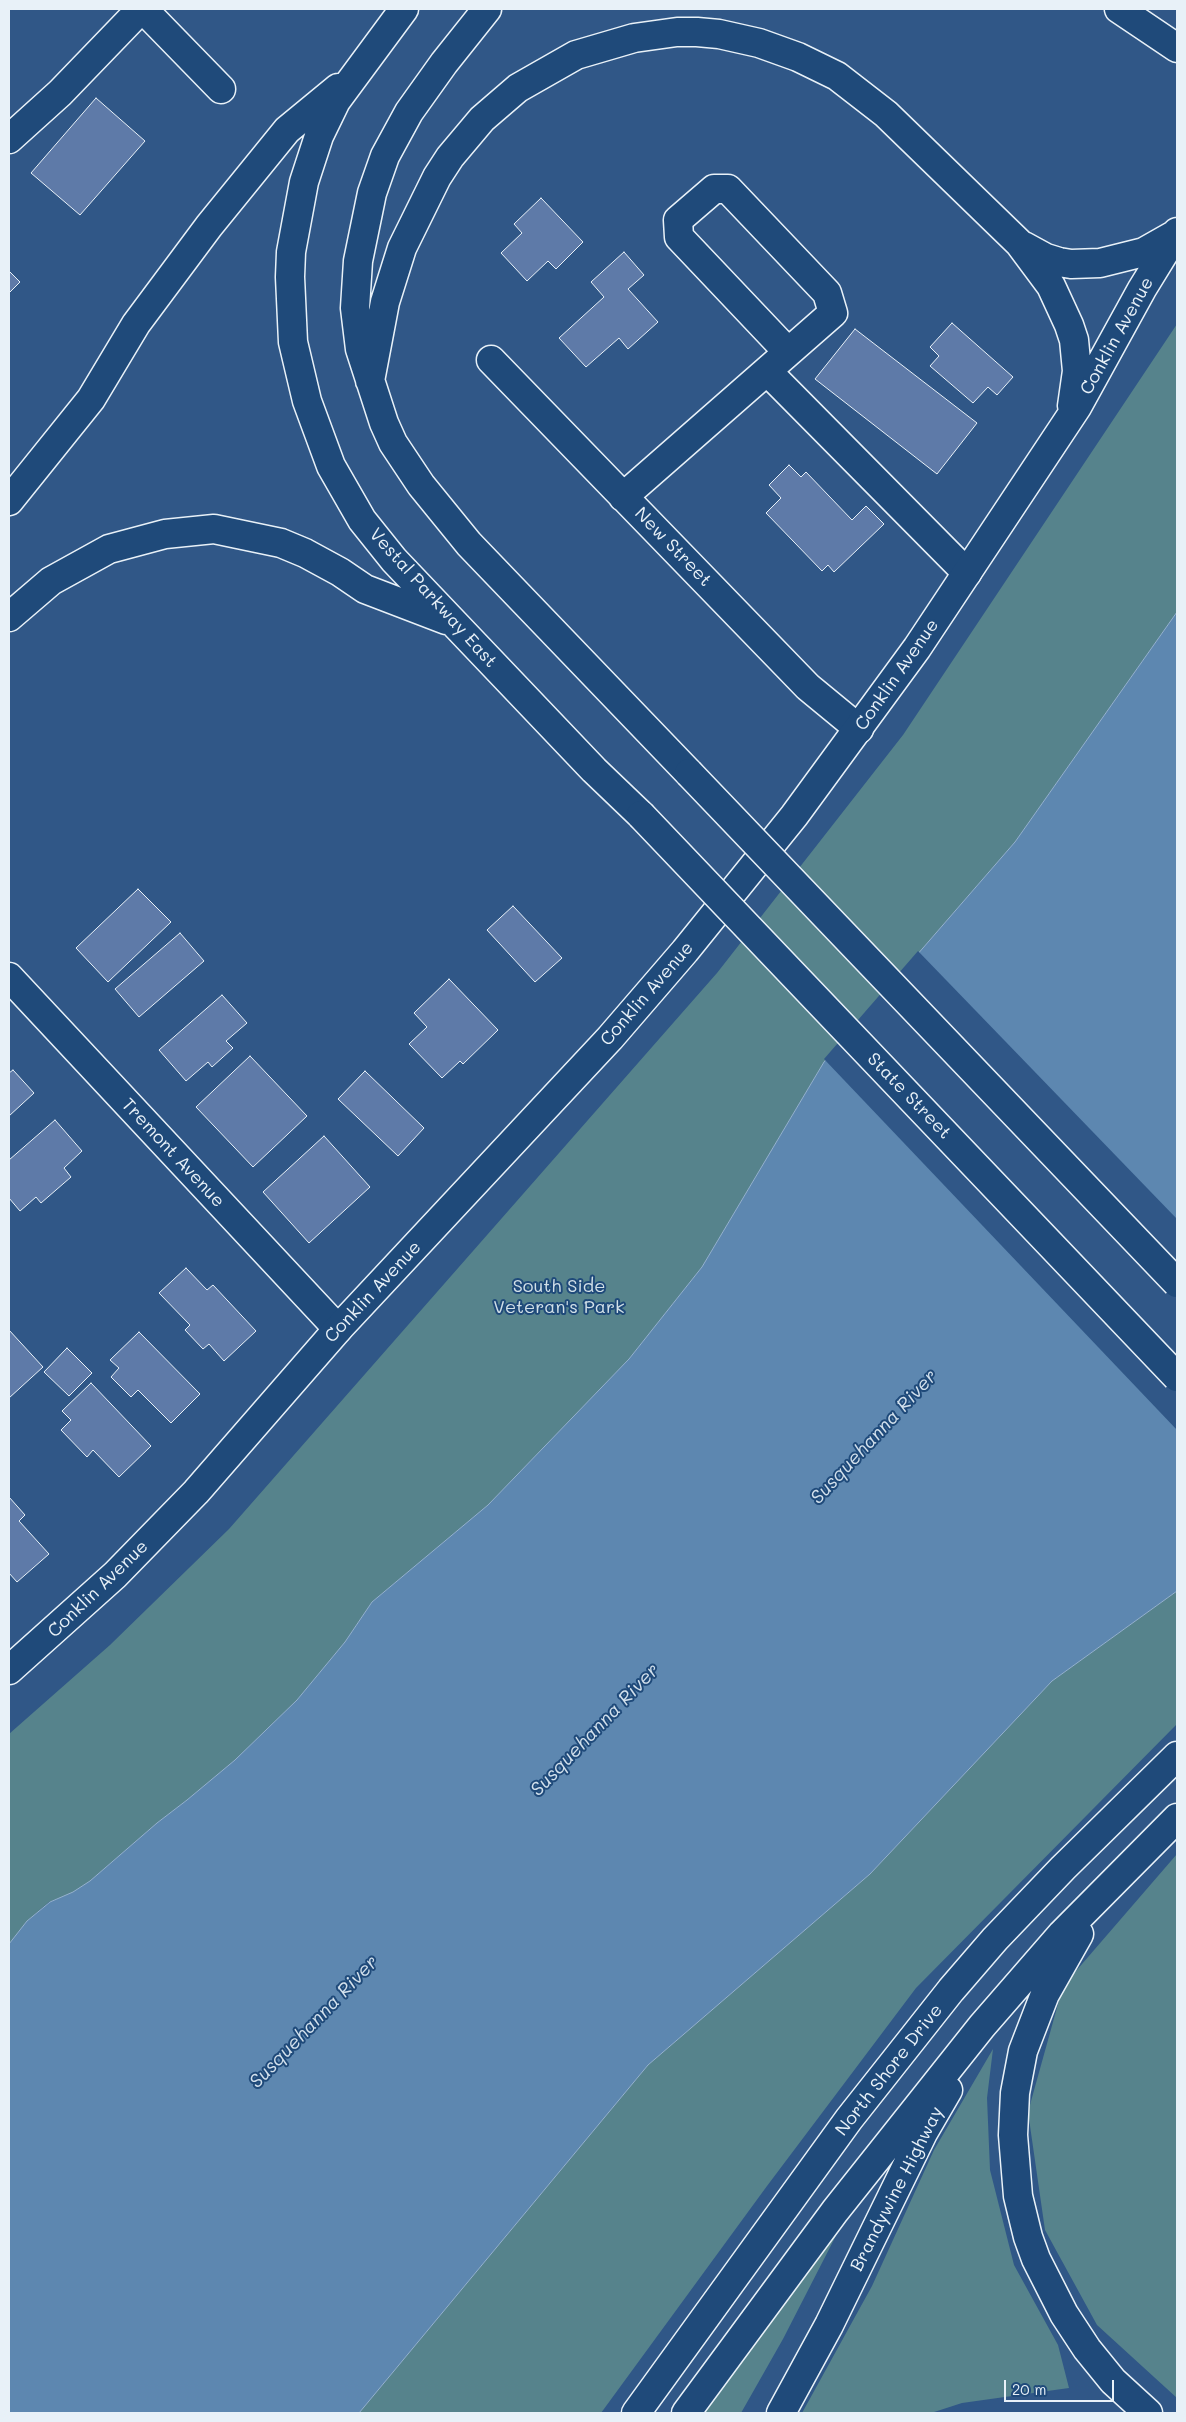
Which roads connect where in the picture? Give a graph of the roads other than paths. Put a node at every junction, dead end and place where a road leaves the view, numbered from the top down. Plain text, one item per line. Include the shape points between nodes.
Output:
1 (142, 9) edge
2 (404, 9) edge
3 (487, 9) edge
4 (1119, 9) edge
5 (1177, 48) edge
6 (353, 76) junction
7 (221, 89) dead end
8 (9, 139) edge
9 (1177, 232) edge
10 (1019, 243) junction
11 (788, 352) junction
12 (491, 360) dead end
13 (767, 371) junction
14 (370, 382) junction
15 (1061, 432) junction
16 (623, 496) junction
17 (9, 501) edge
18 (967, 573) junction
19 (9, 617) edge
20 (451, 622) junction
21 (859, 729) junction
22 (641, 815) joint
23 (9, 977) edge
24 (1177, 1283) edge
25 (338, 1329) junction
26 (1177, 1377) edge
27 (9, 1670) edge
28 (1177, 1756) edge
29 (1177, 1818) edge
30 (1143, 1852) junction
31 (1028, 1973) junction
32 (636, 2413) edge
33 (686, 2413) edge
34 (781, 2413) edge
35 (1148, 2413) edge

1 - 7 main road
1 - 8 main road via 60,93
2 - 6 main road, Vestal Parkway East
3 - 14 main road via 409,112 385,156 372,193 361,239 355,308 360,349
4 - 5 main road
6 - 17 main road via 287,130 209,226 136,324 91,399
6 - 20 main road, Vestal Parkway East via 319,136 298,206 290,277 293,342 307,402 330,466 362,520
9 - 10 main road via 1137,255 1086,264 1046,258
9 - 15 main road, Conklin Avenue
10 - 14 main road via 871,100 818,65 779,49 719,34 677,32 634,38 576,55 537,76 499,103 450,157 425,198 392,275 379,325
10 - 15 main road via 1058,298 1074,340 1076,385 1070,413
11 - 11 main road via 833,313 827,293 728,189 714,189 678,220 679,237
11 - 13 main road
12 - 16 main road, New Street
13 - 16 main road
13 - 18 main road
14 - 24 main road, bridge via 393,444 468,544
15 - 18 main road, Conklin Avenue
16 - 21 main road, New Street via 808,687
18 - 21 main road, Conklin Avenue
19 - 20 main road via 51,581 108,549 165,534 214,529 289,546 340,572 365,590
20 - 22 main road, Vestal Parkway East
21 - 25 main road, Conklin Avenue via 760,858 610,1038
22 - 26 main road, State Street, bridge
23 - 25 main road, Tremont Avenue
25 - 27 main road, Conklin Avenue via 196,1492 84,1604
28 - 32 main road, North Shore Drive via 1012,1921 909,2041
29 - 30 main road
30 - 31 main road
30 - 35 main road via 1087,1922 1045,1994 1024,2052 1015,2093 1013,2135 1022,2216 1045,2278 1087,2349 1113,2381
31 - 33 main road via 835,2211
31 - 34 main road, Brandywine Highway via 975,2047 923,2133 830,2325

